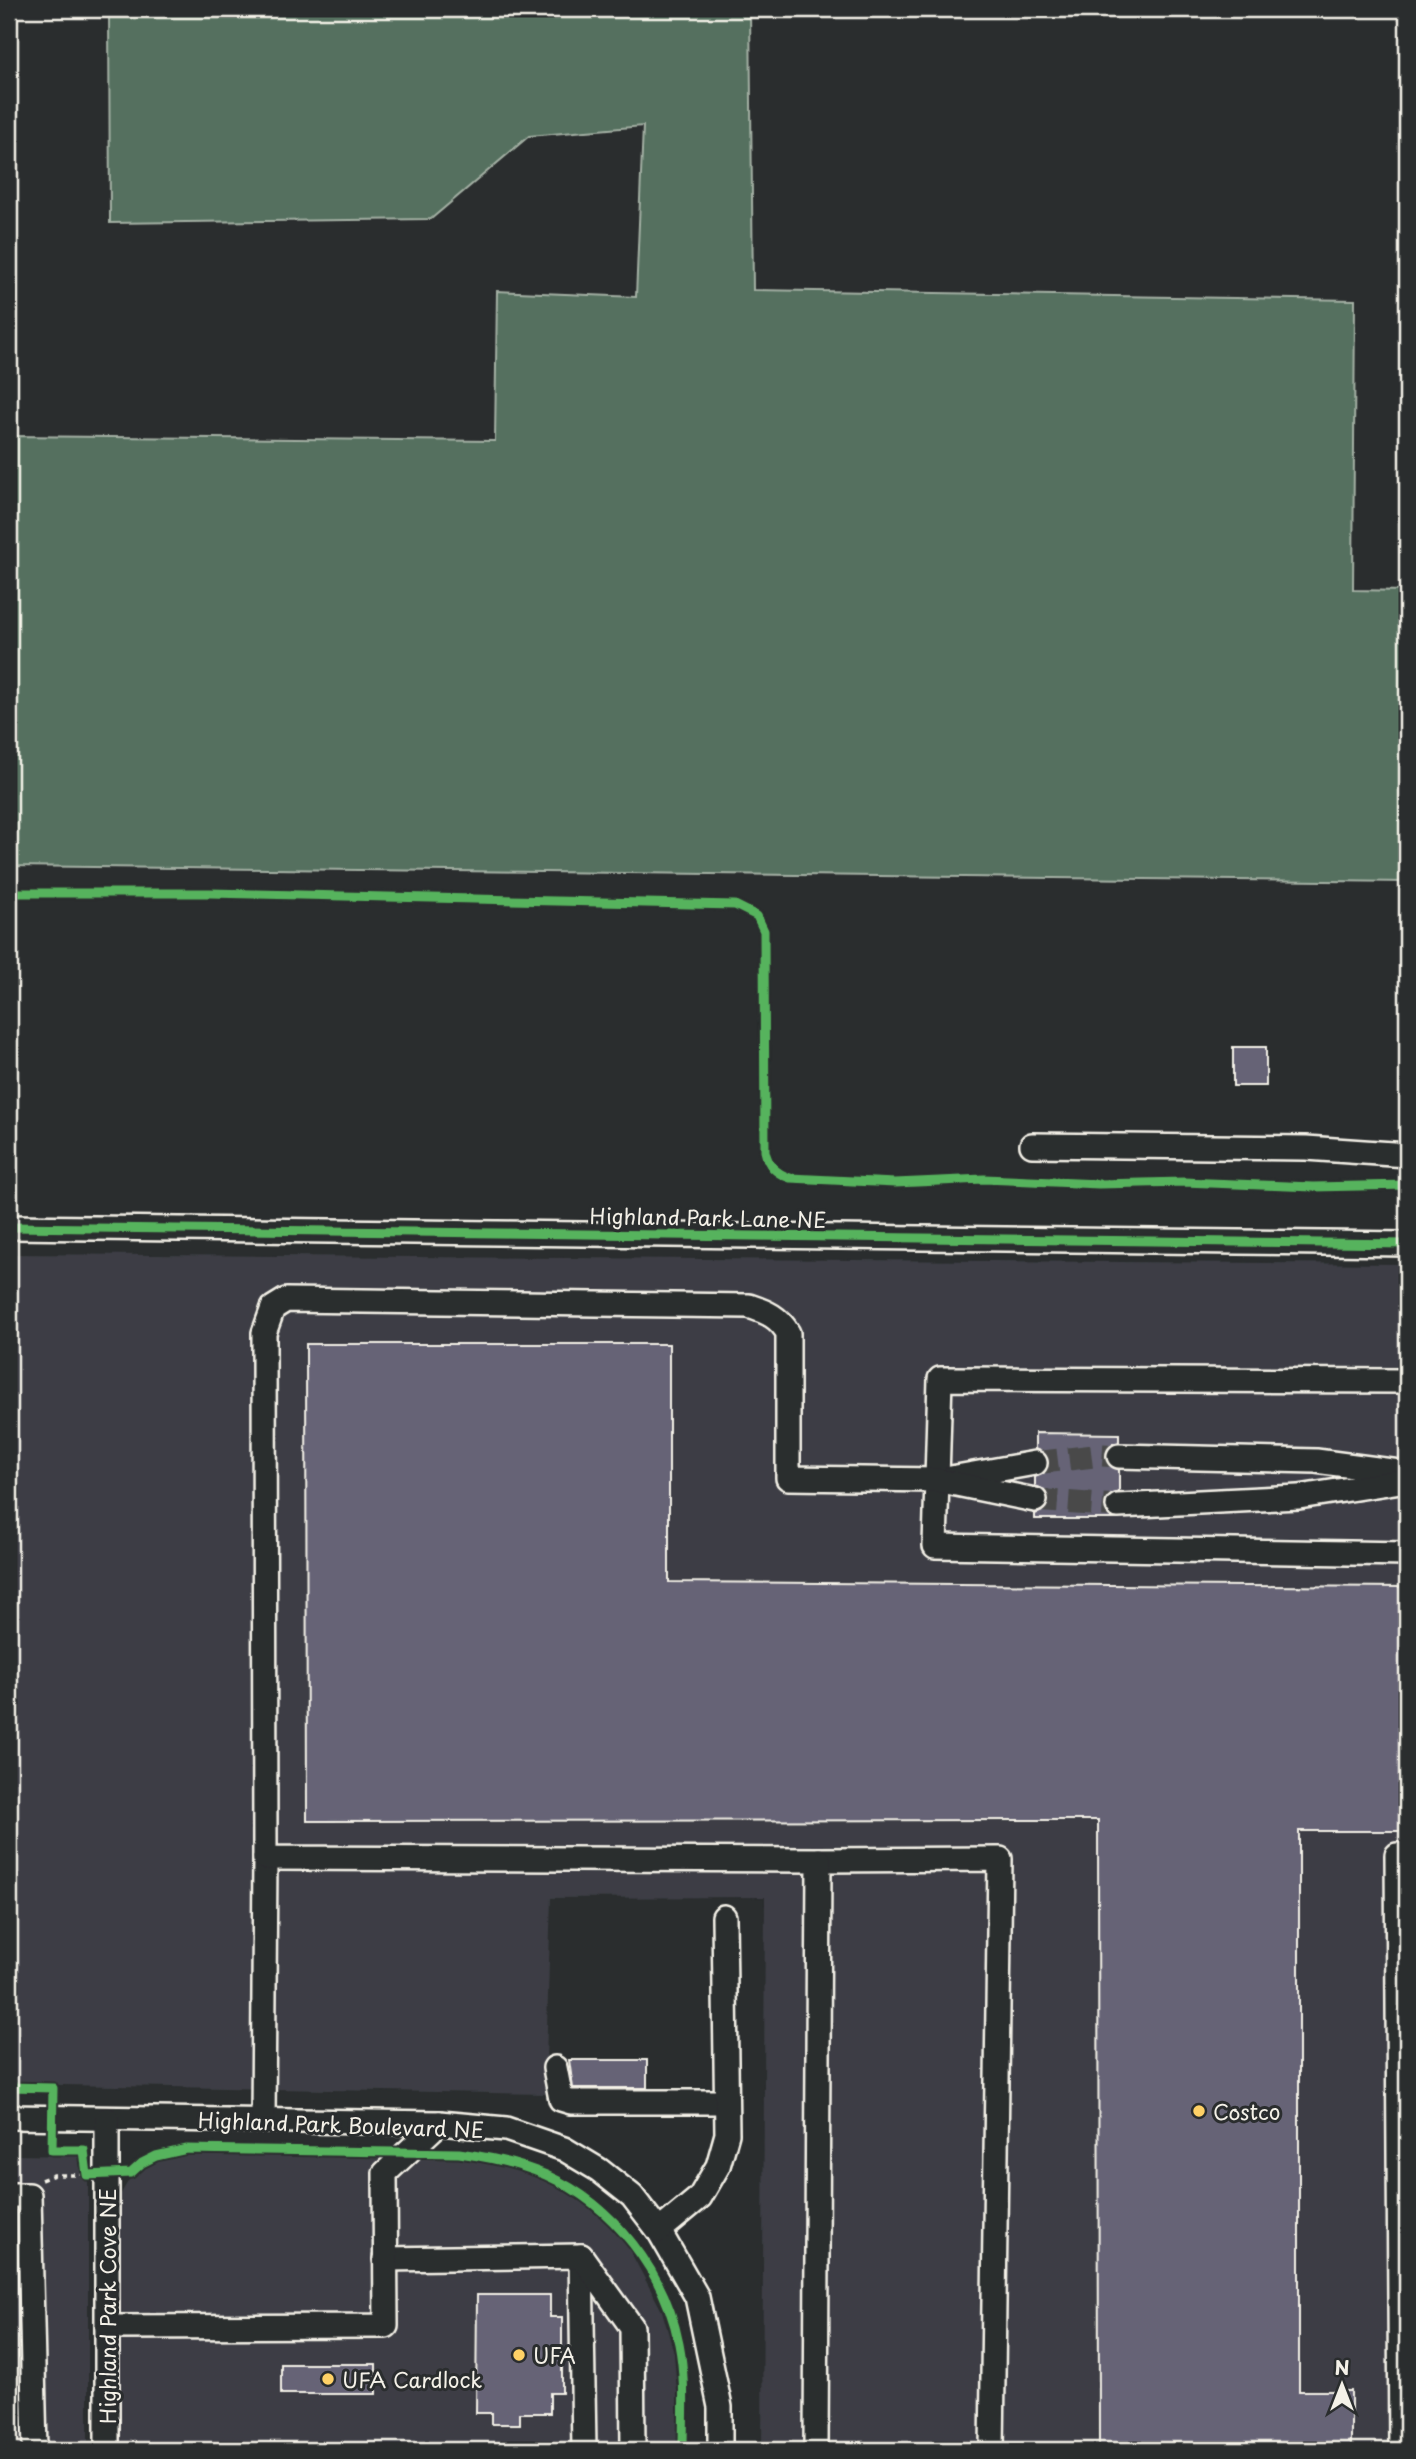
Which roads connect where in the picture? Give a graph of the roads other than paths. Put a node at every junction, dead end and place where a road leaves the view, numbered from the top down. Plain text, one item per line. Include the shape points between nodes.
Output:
1 (1032, 1145) dead end
2 (1407, 1155) edge
3 (9, 1227) edge
4 (1407, 1244) edge
5 (1407, 1381) edge
6 (1119, 1455) tunnel mouth
7 (1035, 1463) tunnel mouth
8 (1407, 1474) edge
9 (937, 1480) junction
10 (1407, 1480) edge
11 (1035, 1500) tunnel mouth
12 (1118, 1506) tunnel mouth
13 (1407, 1554) edge
14 (1407, 1855) edge
15 (265, 1858) junction
16 (819, 1860) junction
17 (724, 1917) dead end
18 (555, 2068) dead end
19 (726, 2102) junction
20 (9, 2118) edge
21 (107, 2119) junction
22 (263, 2121) junction
23 (439, 2123) junction
24 (1404, 2174) edge
25 (19, 2195) edge
26 (659, 2231) junction
27 (581, 2256) junction
28 (385, 2259) junction
29 (20, 2264) edge
30 (107, 2327) junction
31 (34, 2450) edge
32 (107, 2450) edge
33 (584, 2450) edge
34 (633, 2450) edge
35 (720, 2450) edge
36 (816, 2450) edge
37 (992, 2450) edge
38 (1401, 2450) edge

1 - 2 street via 1306,1148
3 - 4 street, Highland Park Lane NE
5 - 9 street via 940,1379
6 - 8 street via 1316,1461
7 - 9 street
9 - 11 street
9 - 13 street via 935,1546
9 - 15 street via 788,1478 788,1334 769,1312 749,1306 286,1300 274,1308 264,1332
10 - 12 street via 1299,1497
14 - 24 street via 1397,1855
15 - 16 street
15 - 22 street
16 - 36 street
16 - 37 street via 1000,1858
17 - 19 street
18 - 19 street via 561,2099 572,2102
19 - 26 street via 727,2134 718,2166 701,2197
20 - 21 street, Highland Park Boulevard NE
21 - 22 street, Highland Park Boulevard NE
21 - 30 street, Highland Park Cove NE via 94,2172
22 - 23 street, Highland Park Boulevard NE
23 - 26 street, Highland Park Boulevard NE via 506,2129 564,2149 632,2196
23 - 28 street via 385,2173
24 - 38 street
25 - 29 street
26 - 35 street, Highland Park Boulevard NE via 697,2297 720,2407
27 - 28 street
27 - 33 street
27 - 34 street via 632,2327
28 - 30 street via 386,2326
29 - 31 street
30 - 32 street, Highland Park Cove NE

